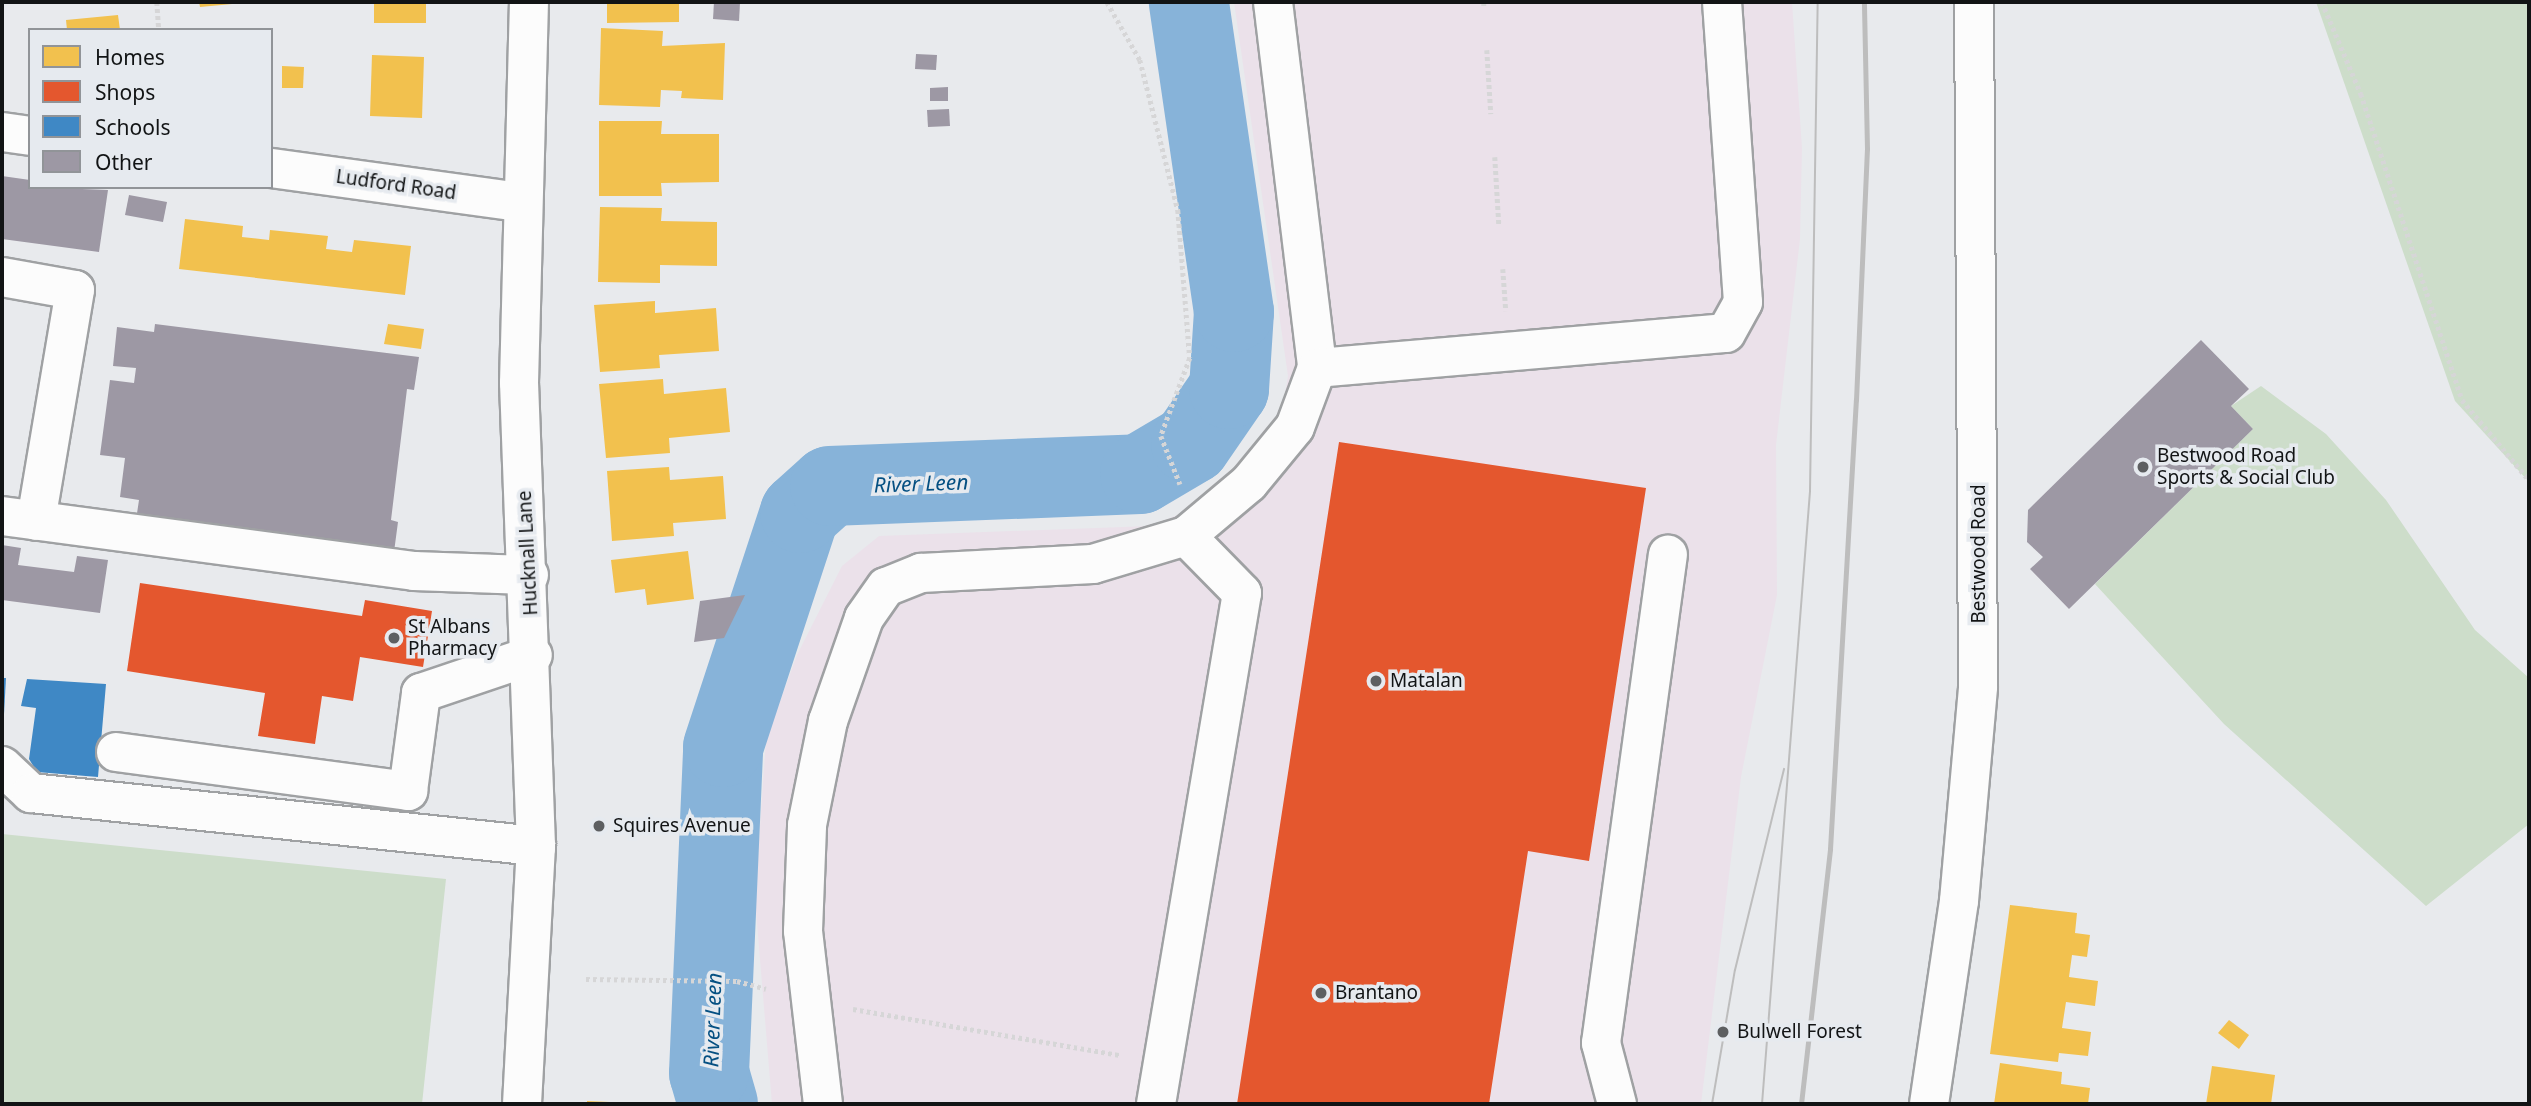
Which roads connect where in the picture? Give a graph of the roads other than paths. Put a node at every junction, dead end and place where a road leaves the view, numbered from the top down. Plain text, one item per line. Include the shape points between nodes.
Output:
1 (529, 2) edge
2 (1272, 2) edge
3 (1722, 2) edge
4 (1974, 2) edge
5 (2, 132) edge
6 (28, 136) edge
7 (273, 168) edge
8 (520, 202) junction
9 (2, 277) edge
10 (1317, 368) junction
11 (19, 518) edge
12 (1186, 536) junction
13 (1668, 555) dead end
14 (529, 575) junction
15 (533, 655) junction
16 (116, 752) dead end
17 (2, 766) edge
18 (536, 846) junction
19 (522, 1104) edge
20 (822, 1104) edge
21 (1156, 1104) edge
22 (1617, 1104) edge
23 (1929, 1104) edge

1 - 8 street, Hucknall Lane
2 - 10 street
3 - 10 street via 1744,302 1726,333
4 - 23 street, Bestwood Road via 1979,687 1959,901
5 - 6 street
7 - 8 street, Ludford Road
8 - 14 street, Hucknall Lane via 519,383
9 - 11 street via 75,290
10 - 12 street via 1295,427 1249,483
11 - 14 street via 414,571
12 - 20 street via 1094,564 921,573 886,587 864,618 828,721 807,825 803,931
12 - 21 street via 1242,593
13 - 22 street via 1601,1043
14 - 15 street, Hucknall Lane
15 - 16 street via 421,693 408,791
15 - 18 street, Hucknall Lane
17 - 18 street via 31,793
18 - 19 street, Hucknall Lane

